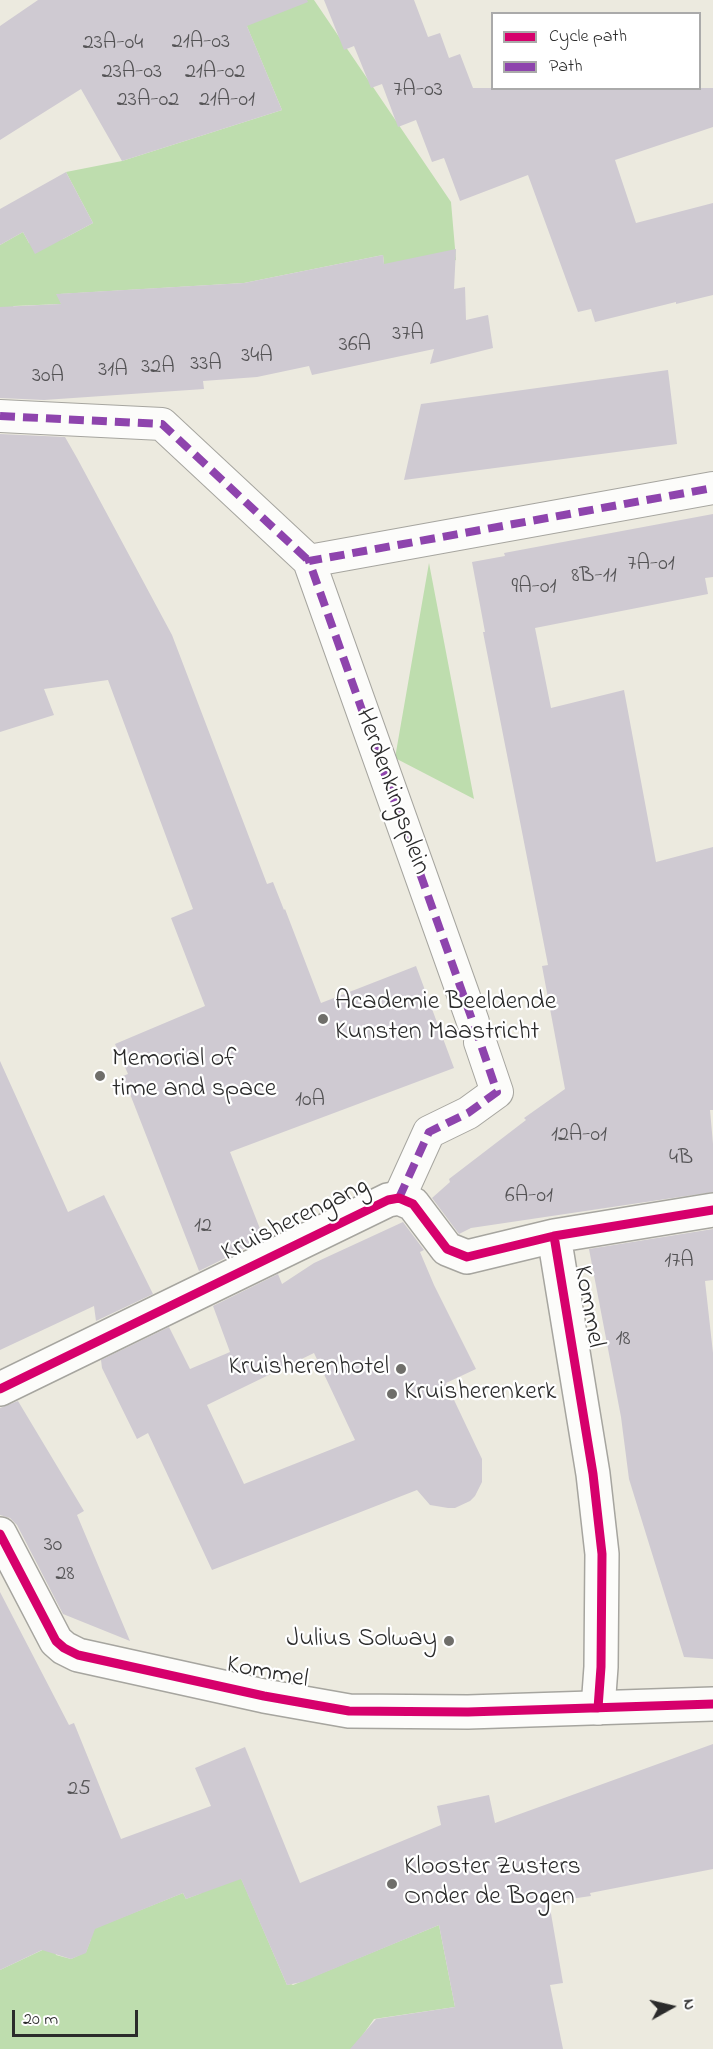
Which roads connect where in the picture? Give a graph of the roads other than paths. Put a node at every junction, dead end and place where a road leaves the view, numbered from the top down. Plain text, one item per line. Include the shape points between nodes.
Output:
1 (0, 416) edge
2 (713, 488) edge
3 (309, 561) junction
4 (399, 1198) junction
5 (713, 1210) edge
6 (554, 1236) junction
7 (0, 1389) edge
8 (0, 1534) edge
9 (713, 1704) edge
10 (598, 1708) junction

1 - 3 street, Herdenkingsplein via 162,424
2 - 3 street
3 - 4 street, Herdenkingsplein via 496,1092 468,1113 429,1132
4 - 6 street, Kruisherengang via 413,1204 447,1249 467,1257
4 - 7 street, Kruisherengang
5 - 6 street, Kruisherengang
6 - 10 street, Kommel via 593,1474 602,1554
8 - 10 street, Kommel via 56,1641 78,1655 349,1711
9 - 10 street, Kommel

